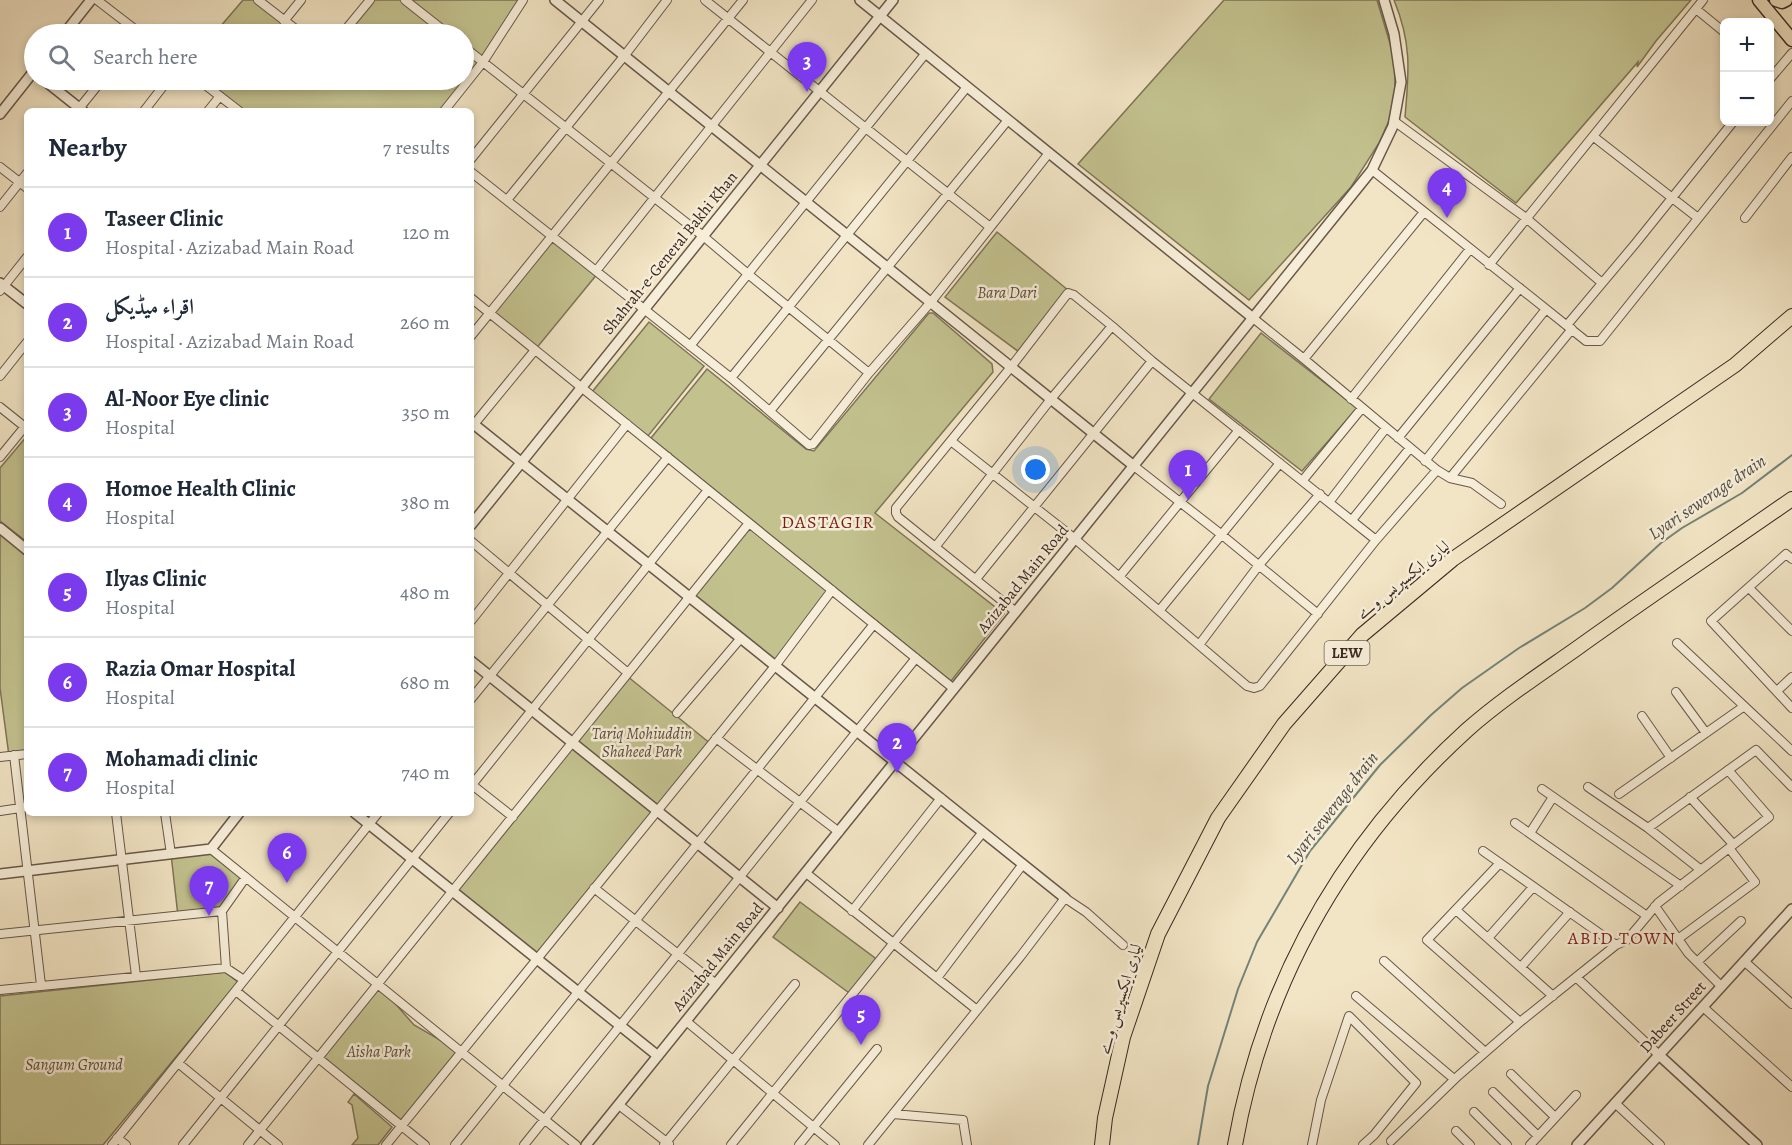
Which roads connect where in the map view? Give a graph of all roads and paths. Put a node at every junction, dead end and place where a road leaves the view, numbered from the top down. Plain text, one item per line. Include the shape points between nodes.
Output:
1 (92, 0) edge
2 (97, 0) edge
3 (258, 0) edge
4 (301, 0) edge
5 (370, 0) edge
6 (405, 0) edge
7 (523, 0) edge
8 (555, 0) edge
9 (599, 0) edge
10 (667, 0) edge
11 (705, 0) edge
12 (743, 0) edge
13 (812, 0) edge
14 (860, 0) edge
15 (893, 0) edge
16 (1384, 0) edge
17 (1703, 0) edge
18 (1759, 0) edge
19 (1776, 0) edge
20 (1786, 0) edge
21 (1696, 9) junction
22 (880, 16) junction
23 (728, 18) junction
24 (284, 21) junction
25 (582, 21) junction
26 (72, 24) edge
27 (127, 24) edge
28 (288, 24) edge
29 (350, 24) edge
30 (435, 24) edge
31 (1720, 28) edge
32 (1792, 40) edge
33 (771, 53) junction
34 (926, 53) junction
35 (1792, 53) edge
36 (474, 55) edge
37 (625, 56) junction
38 (483, 62) junction
39 (1773, 72) edge
40 (474, 73) edge
41 (24, 84) edge
42 (967, 87) junction
43 (56, 90) edge
44 (95, 90) edge
45 (160, 90) edge
46 (212, 90) edge
47 (461, 90) edge
48 (669, 91) junction
49 (819, 91) junction
50 (524, 94) junction
51 (220, 96) junction
52 (1792, 102) edge
53 (78, 108) edge
54 (81, 108) edge
55 (146, 108) edge
56 (210, 108) edge
57 (235, 108) edge
58 (446, 108) edge
59 (0, 114) edge
60 (1008, 120) junction
61 (1394, 121) junction
62 (711, 125) junction
63 (1730, 126) edge
64 (565, 127) junction
65 (866, 128) junction
66 (1593, 137) junction
67 (1049, 153) junction
68 (474, 155) edge
69 (1792, 157) edge
70 (907, 161) junction
71 (611, 163) junction
72 (760, 164) junction
73 (0, 167) edge
74 (1372, 170) junction
75 (474, 174) edge
76 (24, 177) edge
77 (20, 182) junction
78 (24, 185) edge
79 (947, 194) junction
80 (654, 197) junction
81 (1671, 199) junction
82 (507, 200) junction
83 (806, 202) junction
84 (0, 207) edge
85 (1424, 212) junction
86 (1526, 218) junction
87 (1698, 218) junction
88 (1745, 218) dead end
89 (990, 227) junction
90 (847, 235) junction
91 (552, 236) junction
92 (703, 236) junction
93 (1470, 249) junction
94 (24, 260) edge
95 (1490, 265) junction
96 (887, 267) junction
97 (596, 271) junction
98 (748, 274) junction
99 (1602, 283) junction
100 (1, 286) edge
101 (1520, 288) junction
102 (474, 300) edge
103 (24, 302) edge
104 (931, 302) junction
105 (788, 308) junction
106 (1546, 309) junction
107 (644, 310) junction
108 (489, 313) junction
109 (1792, 316) edge
110 (1253, 318) junction
111 (1112, 326) junction
112 (1569, 327) junction
113 (474, 332) edge
114 (827, 340) junction
115 (24, 346) edge
116 (690, 346) junction
117 (534, 350) junction
118 (1304, 359) junction
119 (1152, 361) junction
120 (1011, 368) junction
121 (869, 373) junction
122 (0, 376) edge
123 (730, 378) junction
124 (581, 387) junction
125 (1192, 393) junction
126 (1051, 399) junction
127 (1351, 399) junction
128 (0, 407) edge
129 (1362, 408) junction
130 (770, 411) junction
131 (474, 423) edge
132 (24, 424) edge
133 (627, 424) junction
134 (24, 427) edge
135 (474, 427) edge
136 (1386, 428) junction
137 (1239, 430) junction
138 (1094, 434) junction
139 (1398, 438) junction
140 (951, 441) junction
141 (1410, 448) junction
142 (0, 457) edge
143 (668, 458) junction
144 (1425, 461) junction
145 (521, 462) junction
146 (1280, 463) junction
147 (1134, 466) junction
148 (1437, 470) junction
149 (993, 475) junction
150 (1450, 478) junction
151 (1303, 480) junction
152 (708, 490) junction
153 (1320, 494) junction
154 (567, 499) junction
155 (1792, 499) edge
156 (1330, 501) junction
157 (1181, 503) junction
158 (1501, 504) dead end
159 (1035, 508) junction
160 (1352, 520) junction
161 (474, 521) edge
162 (749, 523) junction
163 (0, 528) edge
164 (608, 531) junction
165 (1222, 535) junction
166 (1074, 539) junction
167 (1376, 540) junction
168 (474, 544) edge
169 (936, 546) junction
170 (24, 548) edge
171 (1792, 560) edge
172 (649, 564) junction
173 (1259, 565) junction
174 (509, 573) junction
175 (1119, 577) junction
176 (976, 579) junction
177 (1749, 588) junction
178 (832, 590) junction
179 (690, 597) junction
180 (548, 605) junction
181 (1160, 611) junction
182 (1016, 612) junction
183 (1318, 614) junction
184 (474, 617) edge
185 (874, 624) junction
186 (1792, 631) edge
187 (741, 638) junction
188 (588, 640) junction
189 (1677, 643) dead end
190 (1199, 645) junction
191 (916, 658) junction
192 (474, 663) edge
193 (775, 666) junction
194 (628, 673) junction
195 (490, 676) junction
196 (1792, 677) edge
197 (954, 689) junction
198 (1676, 692) dead end
199 (1777, 692) junction
200 (474, 695) edge
201 (815, 698) junction
202 (1743, 707) junction
203 (1792, 708) edge
204 (532, 710) junction
205 (677, 713) dead end
206 (1642, 716) dead end
207 (857, 731) junction
208 (1706, 733) junction
209 (717, 738) junction
210 (572, 743) junction
211 (1792, 751) edge
212 (24, 754) edge
213 (14, 755) junction
214 (0, 757) edge
215 (1671, 758) junction
216 (895, 762) junction
217 (757, 769) junction
218 (1728, 770) junction
219 (474, 781) edge
220 (474, 787) edge
221 (1588, 787) dead end
222 (1792, 787) edge
223 (1542, 789) dead end
224 (1619, 794) dead end
225 (1553, 797) junction
226 (1690, 797) junction
227 (941, 798) junction
228 (800, 802) junction
229 (23, 808) edge
230 (0, 811) edge
231 (657, 811) junction
232 (116, 816) edge
233 (165, 816) edge
234 (237, 816) edge
235 (359, 816) edge
236 (376, 816) edge
237 (447, 816) edge
238 (513, 817) junction
239 (1515, 823) dead end
240 (369, 824) junction
241 (1648, 828) junction
242 (839, 832) junction
243 (983, 832) junction
244 (1530, 833) junction
245 (698, 843) junction
246 (1731, 846) junction
247 (211, 849) junction
248 (1483, 851) dead end
249 (171, 854) junction
250 (412, 859) junction
251 (121, 860) junction
252 (1500, 863) junction
253 (1023, 864) junction
254 (1701, 870) junction
255 (27, 871) junction
256 (806, 873) junction
257 (0, 874) edge
258 (246, 877) junction
259 (739, 877) junction
260 (1681, 885) junction
261 (1533, 887) junction
262 (594, 888) junction
263 (453, 891) junction
264 (1065, 898) junction
265 (1655, 906) junction
266 (778, 908) junction
267 (1456, 910) junction
268 (222, 911) junction
269 (852, 911) junction
270 (1570, 912) junction
271 (1791, 913) edge
272 (1647, 916) junction
273 (295, 917) junction
274 (129, 921) junction
275 (636, 921) junction
276 (1741, 921) dead end
277 (34, 930) junction
278 (0, 934) edge
279 (1488, 938) junction
280 (1678, 939) junction
281 (893, 943) junction
282 (1123, 945) dead end
283 (1616, 945) junction
284 (338, 952) junction
285 (678, 954) junction
286 (537, 959) junction
287 (1384, 961) dead end
288 (1744, 961) junction
289 (1697, 962) junction
290 (1521, 967) junction
291 (226, 968) junction
292 (136, 976) junction
293 (1576, 977) junction
294 (937, 978) junction
295 (244, 980) junction
296 (378, 984) junction
297 (716, 984) junction
298 (795, 984) dead end
299 (41, 985) junction
300 (1721, 986) junction
301 (0, 990) edge
302 (236, 991) junction
303 (578, 992) junction
304 (1356, 996) dead end
305 (1553, 996) junction
306 (1792, 1004) edge
307 (1703, 1006) junction
308 (977, 1010) junction
309 (686, 1022) junction
310 (1520, 1022) junction
311 (278, 1026) junction
312 (620, 1026) junction
313 (877, 1049) dead end
314 (461, 1052) junction
315 (1485, 1052) junction
316 (1659, 1055) junction
317 (658, 1056) junction
318 (318, 1059) junction
319 (733, 1061) junction
320 (178, 1063) junction
321 (1511, 1074) dead end
322 (1454, 1079) junction
323 (503, 1084) junction
324 (1792, 1087) edge
325 (1493, 1092) dead end
326 (772, 1094) junction
327 (1576, 1095) dead end
328 (220, 1098) junction
329 (1615, 1103) junction
330 (619, 1105) junction
331 (1474, 1112) dead end
332 (893, 1114) junction
333 (1555, 1117) junction
334 (544, 1119) junction
335 (401, 1126) junction
336 (813, 1127) junction
337 (260, 1130) junction
338 (1456, 1131) dead end
339 (1538, 1136) junction
340 (1391, 1141) dead end
341 (114, 1142) edge
342 (667, 1144) edge
343 (126, 1145) edge
344 (183, 1145) edge
345 (248, 1145) edge
346 (278, 1145) edge
347 (386, 1145) edge
348 (425, 1145) edge
349 (455, 1145) edge
350 (524, 1145) edge
351 (576, 1145) edge
352 (586, 1145) edge
353 (731, 1145) edge
354 (799, 1145) edge
355 (835, 1145) edge
356 (868, 1145) edge
357 (967, 1145) edge
358 (1102, 1145) edge
359 (1235, 1145) edge
360 (1312, 1145) edge
361 (1363, 1145) edge
362 (1470, 1145) edge
363 (1507, 1145) edge
364 (1530, 1145) edge
365 (1577, 1145) edge
366 (1660, 1145) edge
367 (1757, 1145) edge

1 - 26 street
2 - 27 street
3 - 24 street
4 - 24 street
5 - 29 street
6 - 30 street
7 - 38 street
8 - 25 street
9 - 25 street
10 - 37 street
11 - 23 street
12 - 23 street
13 - 33 street
14 - 22 street
15 - 22 street, Shahrah-e-General Bakhi Khan
16 - 61 street, Azizabad Main Road via 1401,82
17 - 21 street
18 - 32 main road
19 - 20 main road
21 - 31 street
21 - 66 street
22 - 34 street
22 - 49 street, Shahrah-e-General Bakhi Khan
23 - 33 street
23 - 48 street
24 - 28 street
25 - 37 street
25 - 50 street
33 - 49 street
33 - 62 street
34 - 42 street
34 - 65 street
35 - 39 street
36 - 38 street
37 - 48 street
37 - 64 street
38 - 40 street
38 - 50 street
41 - 59 street
42 - 60 street
42 - 70 street
43 - 53 street
44 - 54 street
45 - 55 street
46 - 51 street
47 - 58 street
48 - 62 street
48 - 71 street
49 - 65 street
49 - 72 street, Shahrah-e-General Bakhi Khan
50 - 64 street
50 - 68 street
51 - 56 street
51 - 57 street
52 - 87 street
60 - 67 street
60 - 79 street
61 - 74 street, Azizabad Main Road
61 - 86 street
62 - 72 street
62 - 80 street
63 - 81 street
64 - 71 street
64 - 82 street
65 - 70 street
65 - 83 street
66 - 81 street
66 - 86 street
67 - 89 street
67 - 110 street
69 - 88 street
70 - 79 street
70 - 90 street
71 - 80 street
71 - 91 street
72 - 83 street
72 - 92 street, Shahrah-e-General Bakhi Khan
73 - 77 street
74 - 85 street
74 - 110 street, Azizabad Main Road
75 - 82 street
76 - 77 street
77 - 78 street
77 - 84 street
79 - 89 street
79 - 96 street
80 - 92 street
80 - 97 street
81 - 87 street
81 - 99 street
82 - 91 street
83 - 90 street
83 - 98 street
85 - 93 street
85 - 118 street
86 - 95 street
86 - 99 street
87 - 112 street via 1600,341 1586,341
89 - 104 street
90 - 96 street
90 - 105 street
91 - 97 street
91 - 108 street
92 - 98 street
92 - 107 street, Shahrah-e-General Bakhi Khan
93 - 95 street
93 - 127 street
94 - 100 street
95 - 101 street
96 - 104 street
96 - 114 street
97 - 107 street
98 - 105 street
98 - 116 street
99 - 112 street
100 - 103 street
101 - 106 street
101 - 139 street
102 - 108 street
104 - 120 street
104 - 121 street
105 - 114 street
105 - 123 street
106 - 112 street
106 - 144 street
107 - 116 street
107 - 124 street, Shahrah-e-General Bakhi Khan
108 - 113 street
108 - 117 street
109 - 358 highway, لیاری ایکسپریس وے / LEW via 1735,365 1454,559 1362,635 1284,724 1218,818 1158,934 1123,1037
110 - 118 street
110 - 125 street, Azizabad Main Road
111 - 119 street
111 - 120 street via 1068,293
111 - 126 street
112 - 150 street
114 - 121 street
114 - 130 street
115 - 122 street
116 - 123 street
117 - 124 street
117 - 131 street
118 - 127 street
119 - 125 street
119 - 138 street
120 - 126 street
120 - 140 street
121 - 130 street via 812,446
123 - 130 street
124 - 133 street
124 - 145 street, Shahrah-e-General Bakhi Khan
125 - 137 street
125 - 147 street, Azizabad Main Road
126 - 138 street
126 - 149 street
127 - 129 street
128 - 132 street
129 - 136 street
129 - 151 street
133 - 143 street
133 - 154 street
134 - 142 street
135 - 145 street
136 - 139 street
136 - 156 street
137 - 146 street
137 - 157 street
138 - 147 street
138 - 159 street
139 - 141 street
140 - 149 street
140 - 169 street via 896,508 898,517
141 - 144 street
141 - 160 street
143 - 152 street
143 - 164 street
144 - 148 street
145 - 154 street
145 - 161 street, Shahrah-e-General Bakhi Khan
146 - 151 street
146 - 165 street
147 - 157 street
147 - 166 street, Azizabad Main Road
148 - 150 street
148 - 167 street
149 - 159 street
149 - 169 street
150 - 158 street via 1472,483
151 - 153 street
152 - 162 street
152 - 172 street
153 - 156 street
153 - 173 street
154 - 164 street
154 - 174 street
155 - 359 highway via 1489,711 1398,801 1342,872 1301,943 1260,1044
156 - 160 street
157 - 165 street
157 - 175 street
159 - 166 street
159 - 176 street
160 - 167 street
162 - 178 street
162 - 179 street
163 - 170 street
164 - 172 street
164 - 180 street
165 - 173 street
165 - 181 street
166 - 175 street
166 - 182 street, Azizabad Main Road
167 - 183 street
168 - 174 street
169 - 176 street
171 - 177 street via 1786,554
172 - 179 street
172 - 188 street
173 - 183 street
173 - 190 street
174 - 180 street
174 - 184 street
175 - 181 street
176 - 182 street
177 - 186 street
177 - 199 street via 1711,621
178 - 185 street
178 - 193 street
179 - 187 street
179 - 194 street
180 - 188 street
180 - 195 street
181 - 190 street
182 - 197 street, Azizabad Main Road
183 - 190 street via 1260,686 1254,688
185 - 191 street
185 - 201 street
187 - 193 street
187 - 205 street
188 - 194 street
188 - 204 street
189 - 202 street
191 - 197 street
191 - 207 street
192 - 195 street
193 - 201 street
193 - 209 street
194 - 210 street
195 - 200 street
195 - 204 street
196 - 199 street
197 - 216 street, Azizabad Main Road
198 - 208 street
199 - 203 street
201 - 207 street
201 - 217 street
202 - 208 street
202 - 211 street
204 - 210 street
204 - 219 street
206 - 215 street
207 - 216 street
207 - 228 street
208 - 215 street
209 - 217 street
209 - 231 street
210 - 231 street
210 - 238 street
212 - 213 street
213 - 214 street
213 - 229 street
215 - 224 street
216 - 227 street
216 - 242 street, Azizabad Main Road
217 - 228 street
217 - 245 street
218 - 222 street via 1756,750
218 - 226 street
218 - 246 street via 1769,817
220 - 238 street
221 - 241 street
223 - 225 street
225 - 244 street
225 - 260 street
226 - 241 street
226 - 246 street
227 - 243 street
227 - 269 street
228 - 242 street
228 - 259 street
229 - 230 street
229 - 255 street
231 - 245 street
231 - 262 street
232 - 251 street
233 - 249 street
234 - 247 street
235 - 240 street
236 - 240 street
237 - 250 street
238 - 263 street
239 - 244 street
240 - 250 street
240 - 273 street
241 - 254 street
242 - 256 street, Azizabad Main Road
243 - 253 street
243 - 281 street
244 - 272 street
245 - 259 street
245 - 275 street
246 - 254 street
246 - 280 street via 1755,882
247 - 249 street
247 - 258 street
248 - 252 street
249 - 251 street
250 - 263 street
250 - 284 street
251 - 255 street
251 - 274 street
252 - 261 street
252 - 267 street
253 - 264 street
253 - 294 street
254 - 260 street
255 - 257 street
255 - 277 street
256 - 266 street, Azizabad Main Road
256 - 269 street
258 - 268 street
258 - 273 street
259 - 266 street
259 - 285 street
260 - 265 street
261 - 270 street
261 - 279 street
262 - 275 street
262 - 286 street
263 - 286 street
263 - 296 street
264 - 282 street
264 - 308 street
265 - 272 street
265 - 280 street
266 - 297 street, Azizabad Main Road
267 - 279 street
267 - 310 street via 1427,940
268 - 274 street
268 - 291 street
269 - 281 street
270 - 283 street
270 - 290 street
271 - 288 street, Dabeer Street
272 - 283 street via 1627,940
273 - 284 street
273 - 295 street
274 - 277 street
274 - 292 street
275 - 285 street
275 - 303 street
276 - 289 street
277 - 278 street
277 - 299 street
279 - 290 street
280 - 289 street
281 - 294 street
281 - 326 street
283 - 293 street
284 - 296 street
284 - 311 street
285 - 297 street
285 - 312 street
286 - 303 street
286 - 314 street
287 - 315 street
288 - 300 street, Dabeer Street
288 - 306 street
289 - 300 street
290 - 305 street
291 - 292 street
291 - 295 street
292 - 299 street
293 - 305 street
293 - 316 street
294 - 308 street
295 - 302 street
296 - 314 street
296 - 318 street
297 - 309 street, Azizabad Main Road
298 - 319 street
299 - 301 street
300 - 307 street, Dabeer Street
302 - 311 street
302 - 320 street
303 - 312 street
303 - 323 street
304 - 322 street
305 - 310 street
307 - 316 street, Dabeer Street
307 - 324 street
308 - 332 street
309 - 317 street, Azizabad Main Road
309 - 319 street
310 - 315 street
311 - 318 street
311 - 328 street
312 - 317 street
312 - 334 street
313 - 336 street
314 - 323 street
314 - 335 street
315 - 322 street
316 - 329 street, Dabeer Street
316 - 367 street
317 - 330 street, Azizabad Main Road
318 - 335 street
318 - 337 street
319 - 326 street
319 - 342 street
320 - 328 street
320 - 341 street
321 - 333 street
322 - 340 street
323 - 334 street
323 - 349 street
325 - 339 street
326 - 336 street
326 - 353 street
327 - 333 street
328 - 337 street
328 - 344 street
329 - 365 street, Dabeer Street
329 - 366 street
330 - 342 street
330 - 352 street, Azizabad Main Road
331 - 363 street
332 - 356 street
332 - 357 street via 963,1120
333 - 339 street
334 - 350 street
334 - 351 street
335 - 347 street
335 - 348 street
336 - 354 street
336 - 355 street
337 - 345 street
337 - 346 street
338 - 362 street
339 - 364 street
341 - 343 street
360 - 361 street via 1321,1100 1348,1016 1416,1083

